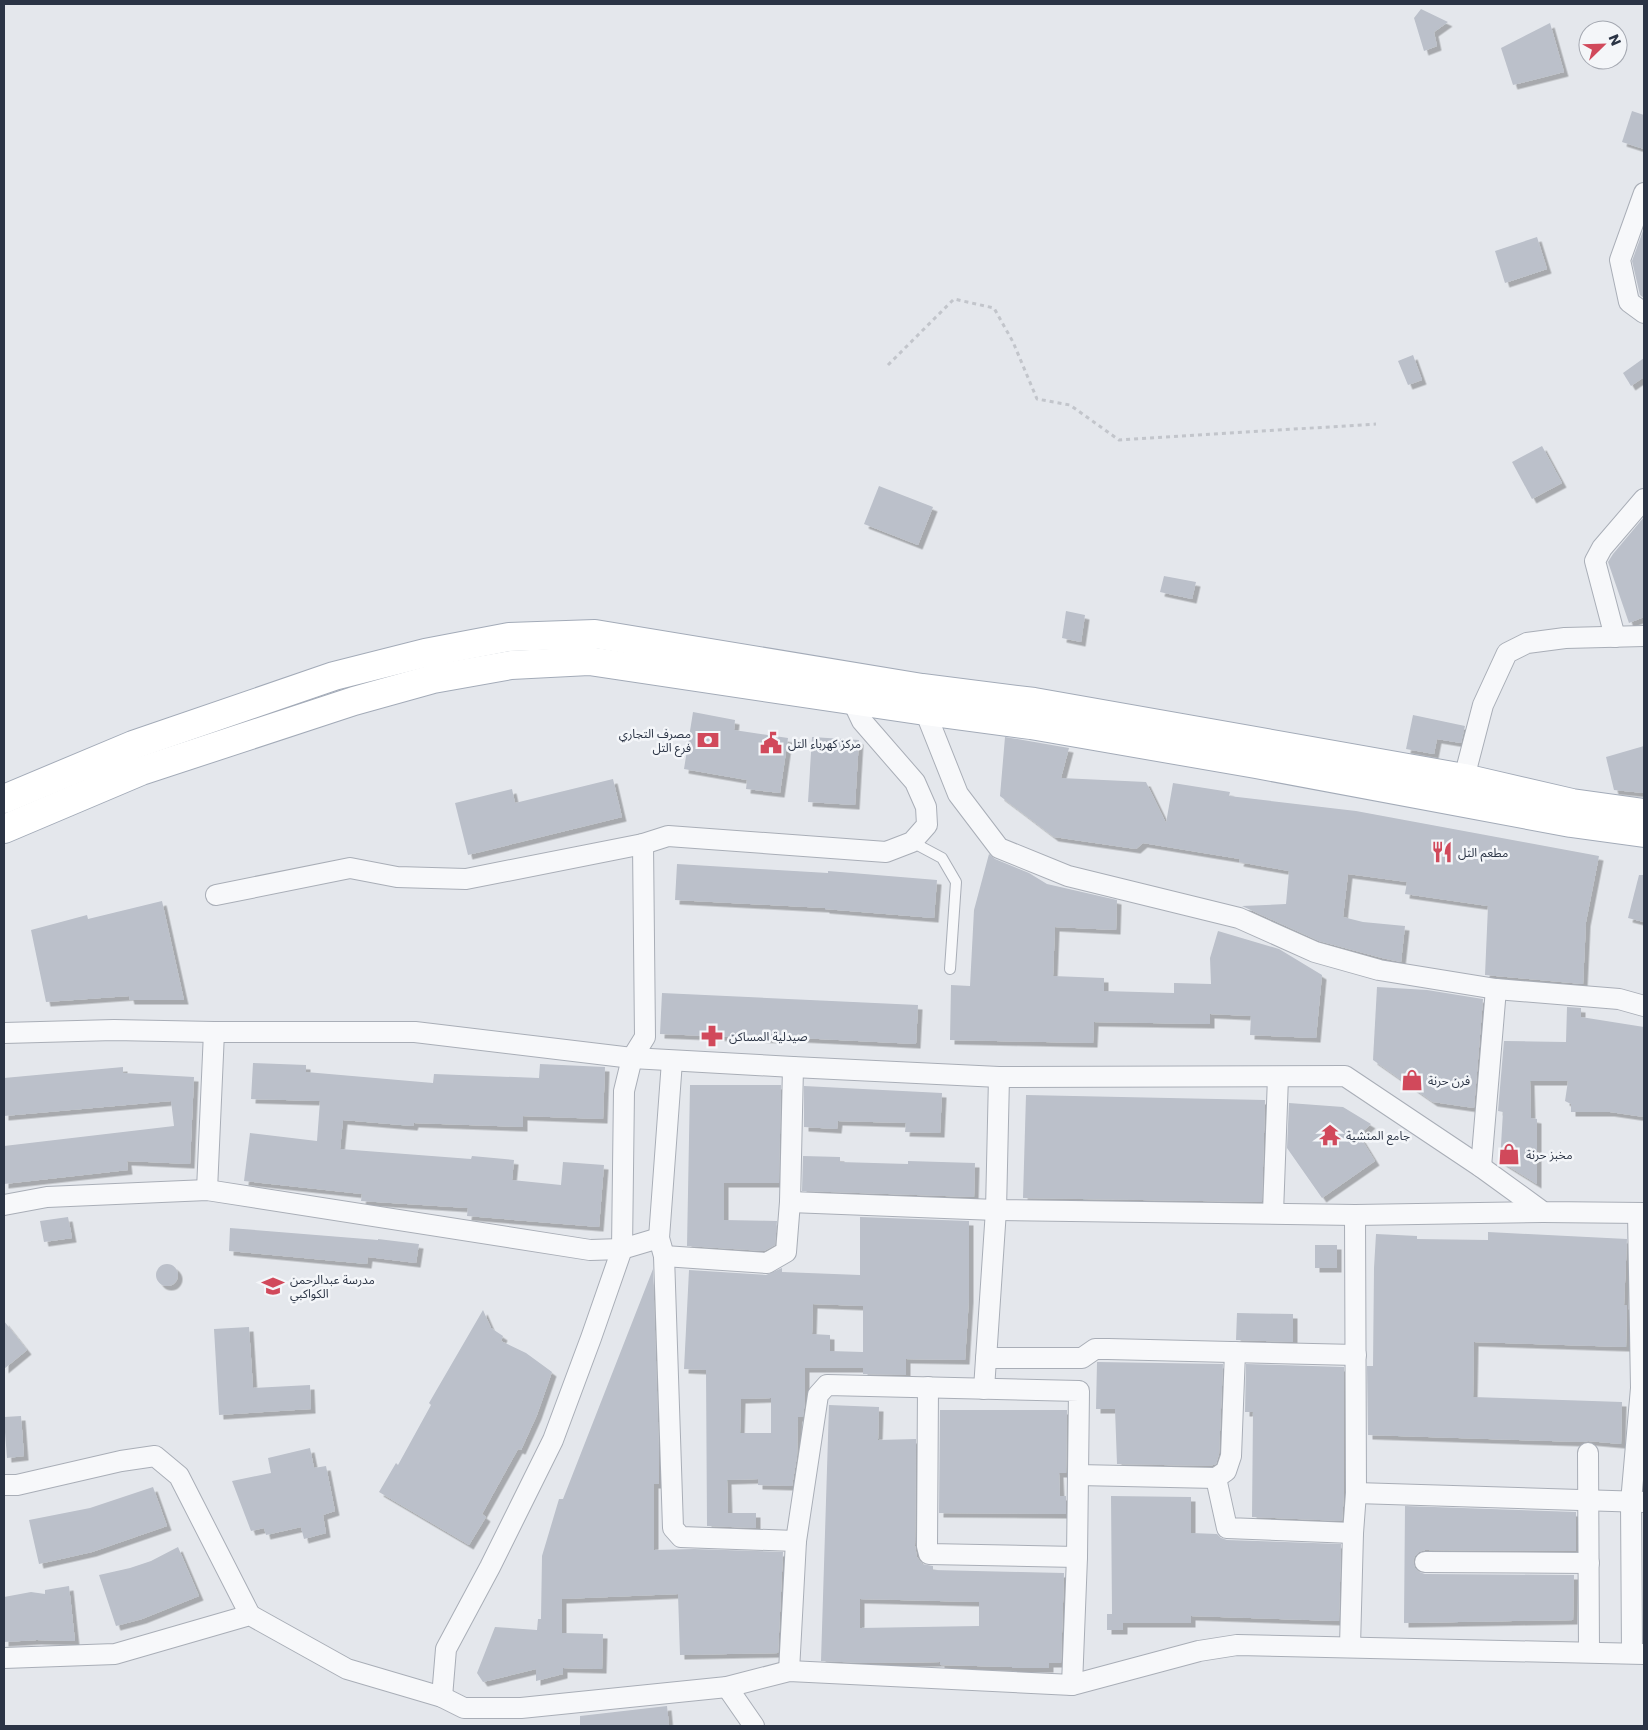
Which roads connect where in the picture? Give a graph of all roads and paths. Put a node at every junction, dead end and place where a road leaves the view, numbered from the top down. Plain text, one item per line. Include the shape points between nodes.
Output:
1 (1644, 193) edge
2 (1644, 313) edge
3 (888, 364) dead end
4 (1376, 424) dead end
5 (1644, 499) edge
6 (1644, 636) edge
7 (1615, 637) junction
8 (852, 700) junction
9 (926, 711) junction
10 (1464, 778) junction
11 (4, 799) edge
12 (1644, 813) edge
13 (4, 829) edge
14 (1644, 833) edge
15 (912, 842) junction
16 (643, 844) junction
17 (216, 895) dead end
18 (950, 969) dead end
19 (1496, 989) junction
20 (1644, 1006) edge
21 (214, 1032) junction
22 (4, 1033) edge
23 (632, 1058) junction
24 (672, 1061) junction
25 (793, 1067) junction
26 (999, 1076) junction
27 (1278, 1077) junction
28 (1481, 1167) junction
29 (207, 1190) junction
30 (790, 1202) junction
31 (4, 1205) edge
32 (996, 1210) junction
33 (1543, 1212) junction
34 (1273, 1213) junction
35 (1641, 1213) edge
36 (1355, 1215) junction
37 (661, 1247) junction
38 (622, 1249) junction
39 (1235, 1352) junction
40 (1356, 1355) junction
41 (986, 1358) junction
42 (1082, 1358) junction
43 (928, 1387) junction
44 (984, 1389) junction
45 (1079, 1391) junction
46 (1642, 1403) edge
47 (1588, 1453) dead end
48 (1078, 1475) junction
49 (1216, 1478) junction
50 (4, 1485) edge
51 (1356, 1493) junction
52 (1588, 1501) junction
53 (1638, 1502) edge
54 (1353, 1533) junction
55 (796, 1541) junction
56 (1077, 1557) junction
57 (1425, 1562) dead end
58 (1589, 1563) junction
59 (250, 1616) junction
60 (1350, 1646) junction
61 (1589, 1652) junction
62 (1638, 1653) edge
63 (4, 1658) edge
64 (789, 1671) junction
65 (1072, 1685) junction
66 (727, 1687) junction
67 (442, 1697) junction
68 (754, 1726) edge

1 - 2 street via 1620,260 1628,302
3 - 4 path via 954,299 994,308 1013,342 1037,399 1070,405 1119,440
5 - 7 street via 1602,548 1595,561
6 - 7 street
7 - 10 street via 1527,643 1507,653 1483,705
8 - 9 main road
8 - 13 main road via 589,661 512,666 433,679 354,702 141,771
8 - 15 street via 862,721 915,782 926,806 927,825
9 - 14 main road via 1041,727 1572,823
9 - 19 street via 958,794 999,848 1068,876 1239,918 1316,952 1378,970
10 - 11 main road via 1034,702 922,688 595,634 508,637 425,653 334,676 133,745
10 - 12 main road via 1572,803
15 - 16 street via 886,852 668,836
15 - 18 lane via 942,858 956,882
16 - 17 street via 466,879 397,877 350,868
16 - 23 street via 644,1037
19 - 20 street via 1619,1000
19 - 28 street
21 - 22 street
21 - 23 street via 414,1032
21 - 29 street
23 - 24 street
23 - 38 street via 624,1091
24 - 25 street
24 - 37 street
25 - 26 street
25 - 30 street
26 - 27 street
26 - 32 street
27 - 28 street via 1345,1076
27 - 34 street
28 - 33 street
29 - 31 street via 47,1197
29 - 38 street via 590,1250
30 - 32 street
30 - 37 street via 786,1252 767,1262
32 - 34 street
32 - 41 street
33 - 35 street
33 - 36 street
34 - 36 street
35 - 46 street
36 - 40 street
37 - 38 street
37 - 55 street via 673,1528 681,1537
38 - 67 street via 553,1440 446,1649
39 - 40 street
39 - 42 street via 1095,1349
39 - 49 street via 1231,1456 1226,1471
40 - 51 street
41 - 42 street
41 - 44 street
42 - 45 street
43 - 44 street
43 - 55 street via 827,1385 818,1395
43 - 56 street via 929,1554
44 - 45 street
45 - 48 street
46 - 53 street
47 - 52 street
48 - 49 street
48 - 56 street
49 - 54 street via 1227,1528
50 - 59 street via 155,1456 179,1476
51 - 52 street
51 - 54 street
52 - 53 street
52 - 58 street
53 - 62 street
54 - 60 street
55 - 64 street
56 - 65 street
57 - 58 street
58 - 61 street
59 - 63 street via 115,1654
59 - 67 street via 347,1669
60 - 61 street
60 - 65 street via 1238,1644 1199,1651
61 - 62 street
64 - 65 street
64 - 66 street
66 - 67 street via 521,1708 464,1708
66 - 68 street

